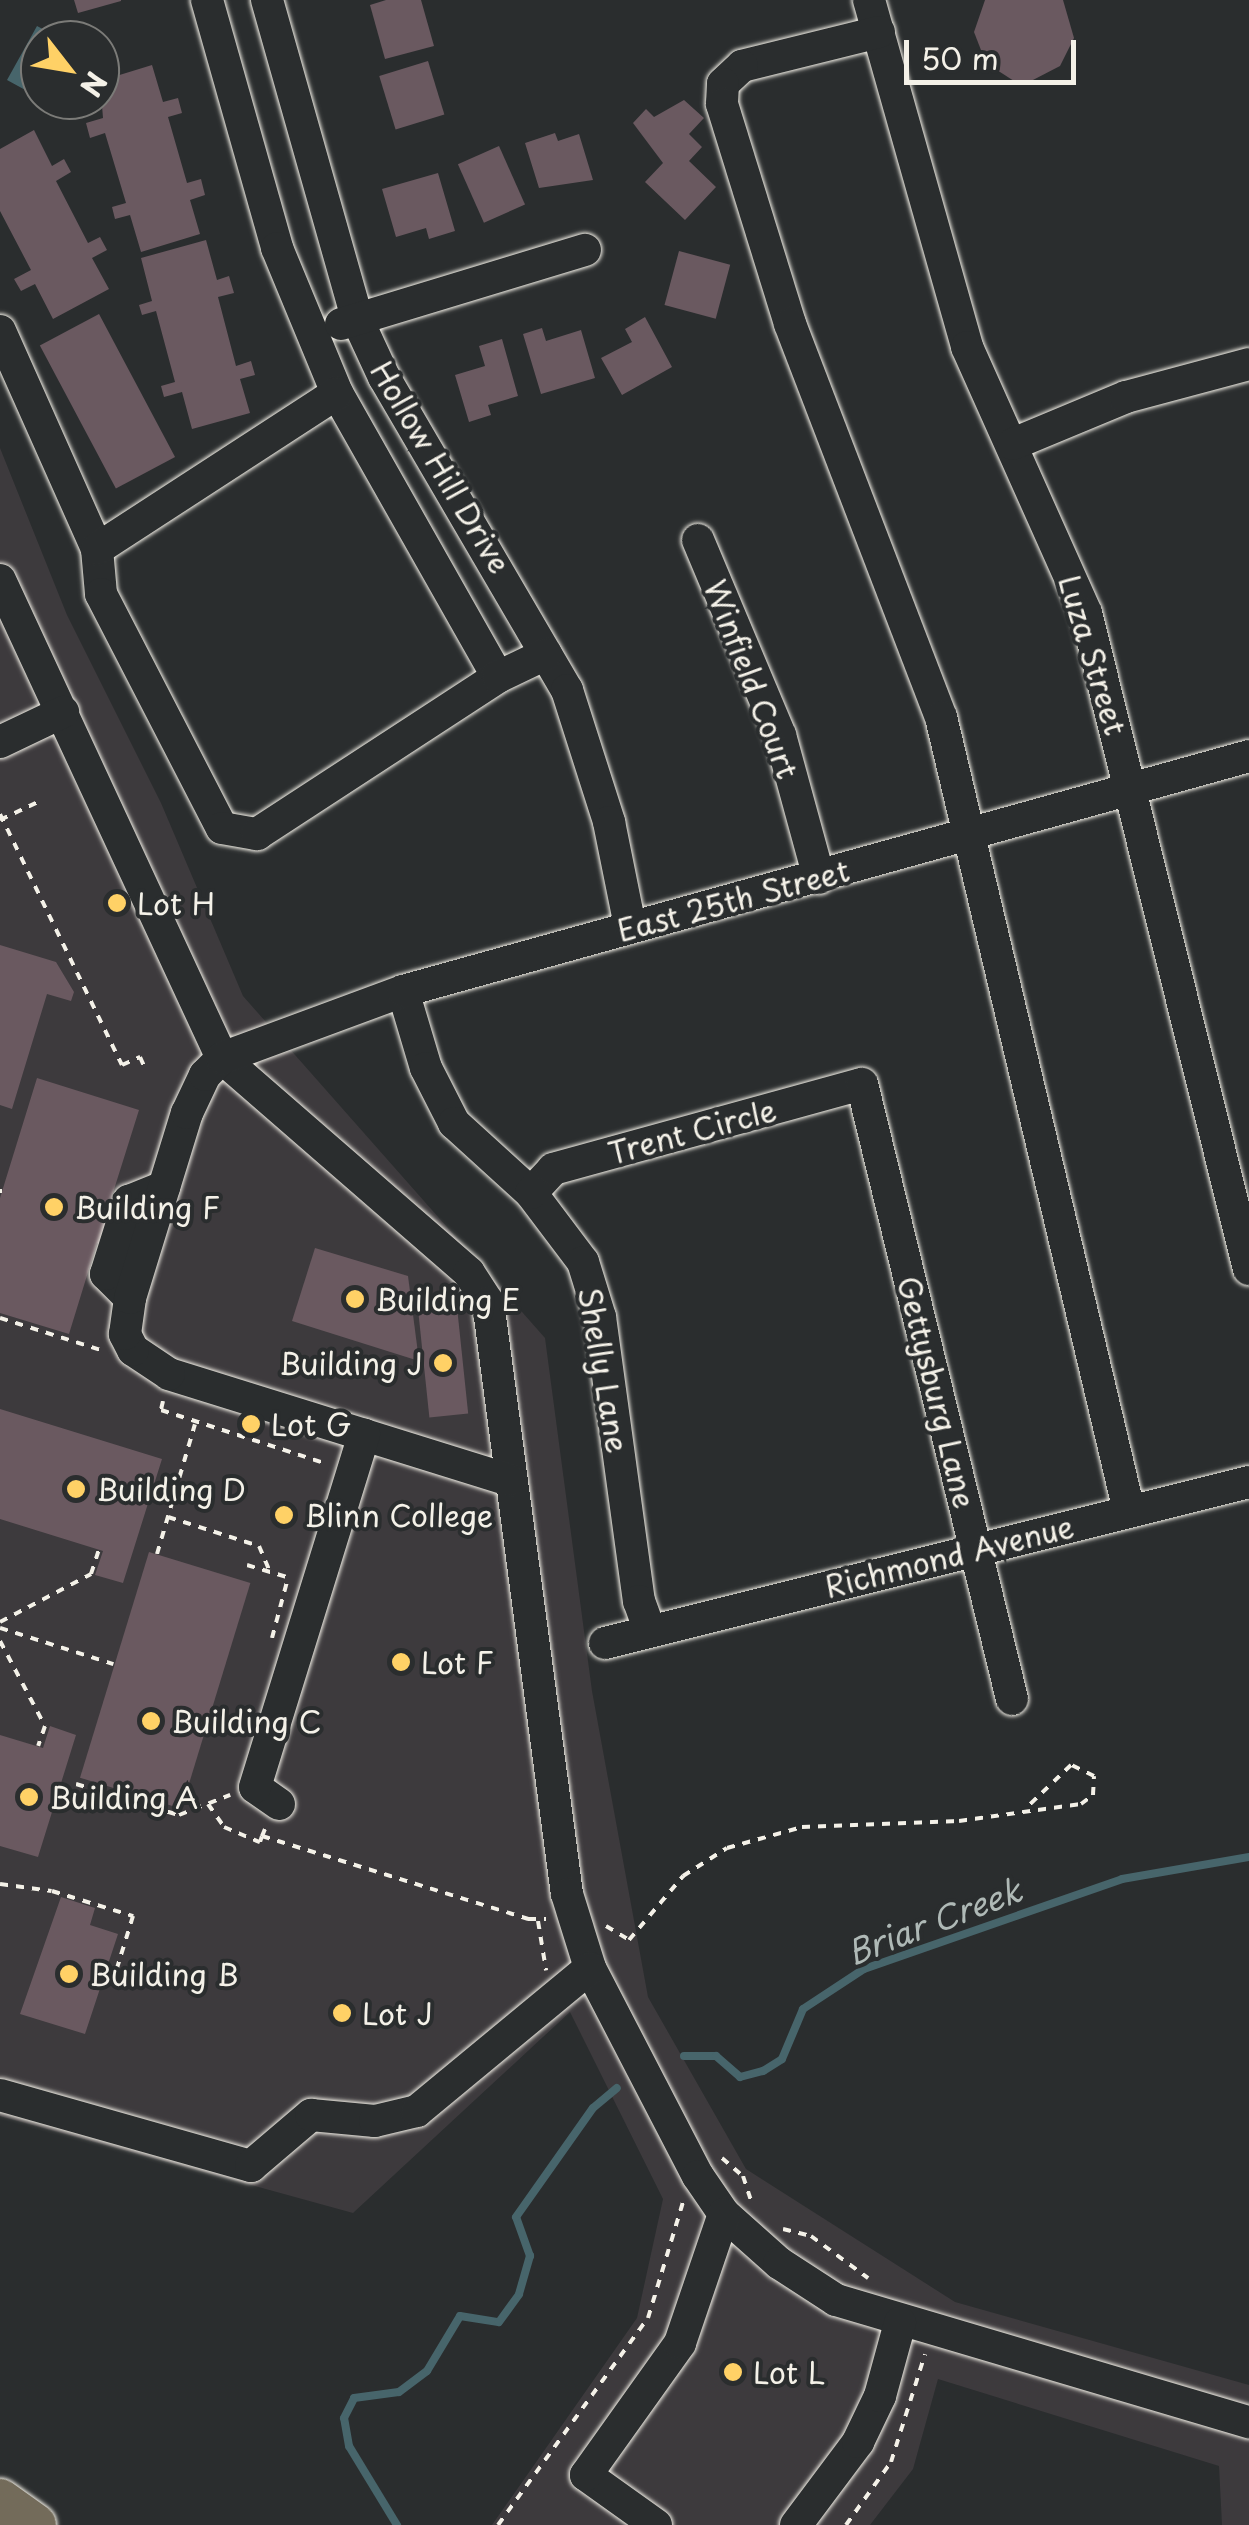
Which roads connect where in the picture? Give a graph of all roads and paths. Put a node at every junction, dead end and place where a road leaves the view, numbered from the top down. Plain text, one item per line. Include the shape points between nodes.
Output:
1 (207, 0) edge
2 (267, 0) edge
3 (869, 0) edge
4 (879, 32) junction
5 (585, 250) dead end
6 (358, 321) junction
7 (311, 330) junction
8 (0, 331) edge
9 (1249, 364) edge
10 (337, 394) junction
11 (1012, 444) junction
12 (698, 540) dead end
13 (97, 549) junction
14 (0, 580) edge
15 (546, 654) junction
16 (498, 677) junction
17 (63, 712) junction
18 (0, 742) edge
19 (1249, 756) edge
20 (1133, 792) junction
21 (40, 801) dead end
22 (1, 818) edge
23 (968, 837) junction
24 (818, 878) junction
25 (630, 926) junction
26 (403, 991) junction
27 (222, 1058) junction
28 (144, 1066) dead end
29 (862, 1084) joint
30 (531, 1193) junction
31 (1249, 1269) edge
32 (0, 1318) edge
33 (115, 1354) dead end
34 (196, 1422) dead end
35 (364, 1434) junction
36 (509, 1480) junction
37 (1249, 1482) edge
38 (1129, 1511) junction
39 (168, 1517) junction
40 (975, 1549) junction
41 (98, 1550) dead end
42 (158, 1554) dead end
43 (270, 1572) dead end
44 (288, 1578) dead end
45 (0, 1625) edge
46 (650, 1630) junction
47 (0, 1640) edge
48 (279, 1640) dead end
49 (604, 1643) dead end
50 (113, 1664) dead end
51 (1012, 1699) dead end
52 (38, 1746) dead end
53 (76, 1784) dead end
54 (239, 1792) dead end
55 (208, 1804) junction
56 (1026, 1808) junction
57 (270, 1811) joint
58 (262, 1836) junction
59 (0, 1884) edge
60 (554, 1914) dead end
61 (538, 1921) junction
62 (599, 1922) dead end
63 (117, 1968) dead end
64 (590, 1968) junction
65 (554, 1979) dead end
66 (0, 2096) edge
67 (710, 2166) dead end
68 (684, 2196) dead end
69 (740, 2213) junction
70 (774, 2226) dead end
71 (877, 2282) dead end
72 (900, 2323) junction
73 (932, 2331) junction
74 (1249, 2422) edge
75 (0, 2500) edge
76 (35, 2525) edge
77 (498, 2525) edge
78 (656, 2525) edge
79 (796, 2525) edge
80 (846, 2525) edge

1 - 7 street via 276,248
2 - 6 street, Hollow Hill Drive
3 - 4 street, Luza Street
4 - 11 street, Luza Street via 944,276 967,347
4 - 23 street via 742,66 724,84 722,104 790,324 940,717
5 - 6 street
6 - 7 street
6 - 15 street, Hollow Hill Drive
7 - 10 street
8 - 13 street
9 - 11 street via 1126,397
10 - 13 street
10 - 16 street
11 - 20 street, Luza Street via 1086,612
12 - 24 street, Winfield Court via 780,735
13 - 16 street via 101,594 222,828 257,834
14 - 17 street
15 - 16 street
15 - 25 street, Hollow Hill Drive via 585,742
17 - 18 street
17 - 27 street
19 - 20 street, East 25th Street
20 - 23 street, East 25th Street
20 - 31 street, Luza Street
21 - 22 path
22 - 28 path via 122,1065 140,1057
23 - 24 street, East 25th Street
23 - 38 street
24 - 25 street, East 25th Street
25 - 26 street, East 25th Street
26 - 27 street, East 25th Street
26 - 30 street, Shelly Lane via 426,1068 454,1122
27 - 35 street via 205,1075 187,1113 125,1334 142,1359 169,1374
27 - 36 street via 469,1273 488,1302
29 - 30 street, Trent Circle via 553,1169
29 - 40 street, Gettysburg Lane
30 - 46 street, Shelly Lane via 583,1262 600,1317 639,1601
32 - 33 path
34 - 39 path
35 - 36 street
35 - 57 street via 255,1787
36 - 64 street via 567,1894
37 - 38 street, Richmond Avenue
38 - 40 street, Richmond Avenue
39 - 42 path
39 - 43 path via 260,1546
40 - 46 street, Richmond Avenue
40 - 51 street, Gettysburg Lane
41 - 45 path via 91,1574
44 - 48 path via 270,1637
45 - 50 path
46 - 49 street, Richmond Avenue
47 - 52 path via 45,1726
53 - 55 path via 179,1816
54 - 55 path
55 - 58 path via 224,1827 260,1842
56 - 56 path via 1088,1801 1094,1776 1071,1765
56 - 62 path via 959,1821 802,1827 700,1863 664,1894 630,1940
57 - 58 path
58 - 61 path
59 - 63 path via 52,1891 133,1916
60 - 61 path
61 - 65 path via 544,1968
64 - 66 street via 417,2111 375,2121 311,2115 251,2166
64 - 69 street via 698,2176
67 - 69 path via 722,2158 734,2166
68 - 77 path via 648,2318
69 - 72 street via 779,2263 836,2300
69 - 78 street via 680,2343 586,2475
70 - 71 path via 810,2236
72 - 73 street
72 - 79 street via 880,2396 858,2442
73 - 74 street
73 - 80 path via 891,2462
75 - 76 main road

